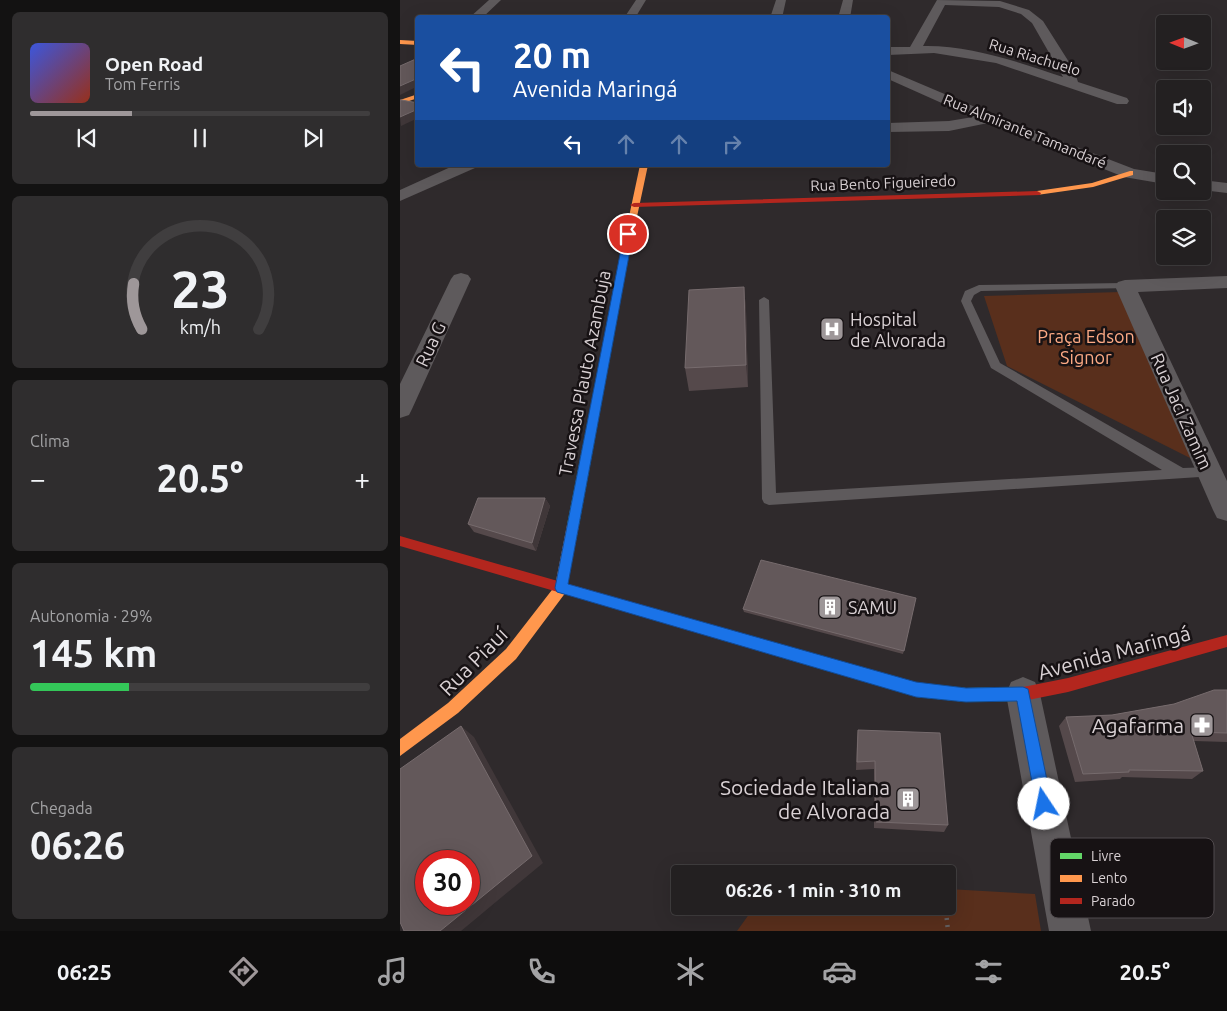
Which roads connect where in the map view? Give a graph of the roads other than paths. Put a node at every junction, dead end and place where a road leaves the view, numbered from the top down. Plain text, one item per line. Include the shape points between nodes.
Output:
1 (496, 0) edge
2 (641, 0) edge
3 (781, 0) edge
4 (848, 0) edge
5 (936, 1) edge
6 (478, 15) edge
7 (631, 15) edge
8 (777, 15) edge
9 (845, 15) edge
10 (400, 42) edge
11 (415, 43) edge
12 (914, 49) junction
13 (938, 50) junction
14 (1006, 50) dead end
15 (890, 51) edge
16 (890, 75) edge
17 (1072, 84) junction
18 (415, 97) edge
19 (1122, 101) dead end
20 (400, 102) edge
21 (989, 118) junction
22 (890, 128) edge
23 (465, 167) edge
24 (644, 167) edge
25 (1130, 173) junction
26 (1156, 177) edge
27 (1211, 186) edge
28 (1227, 188) edge
29 (400, 196) edge
30 (634, 205) junction
31 (461, 279) dead end
32 (1227, 282) edge
33 (1125, 286) junction
34 (764, 300) dead end
35 (400, 409) edge
36 (1210, 472) junction
37 (1181, 474) junction
38 (1227, 510) edge
39 (400, 542) edge
40 (561, 588) junction
41 (1227, 641) edge
42 (1023, 694) junction
43 (400, 748) edge
44 (1052, 838) edge
45 (1067, 918) edge
46 (1070, 931) edge

1 - 6 street
2 - 7 street
3 - 8 street
4 - 9 street
5 - 12 street
5 - 17 street via 1000,4 1024,12 1037,21 1050,51 1067,70
10 - 11 street
12 - 13 street
12 - 15 street
13 - 14 street
13 - 17 street, Rua Riachuelo via 998,60
16 - 21 street, Rua Almirante Tamandaré
17 - 19 street, Rua Riachuelo
18 - 20 street
21 - 22 street via 949,126
21 - 25 street, Rua Almirante Tamandaré
23 - 29 street
24 - 30 street, Travessa Plauto Azambuja
25 - 26 street, Rua Almirante Tamandaré
25 - 30 street, Rua Bento Figueiredo via 1093,185 1049,193
27 - 28 street
30 - 40 street, Travessa Plauto Azambuja
31 - 35 street, Rua G
32 - 33 street
33 - 36 street, Rua Jaci Zamim
33 - 37 lane via 979,288 970,293 966,301 995,365
34 - 37 lane via 768,499
36 - 37 lane
36 - 38 street, Rua Jaci Zamim
39 - 40 street, Avenida Maringá
40 - 42 street, Avenida Maringá via 916,690 966,695
40 - 43 street, Rua Piauí via 511,654 453,708
41 - 42 street, Avenida Maringá via 1068,685
42 - 44 street
45 - 46 street

